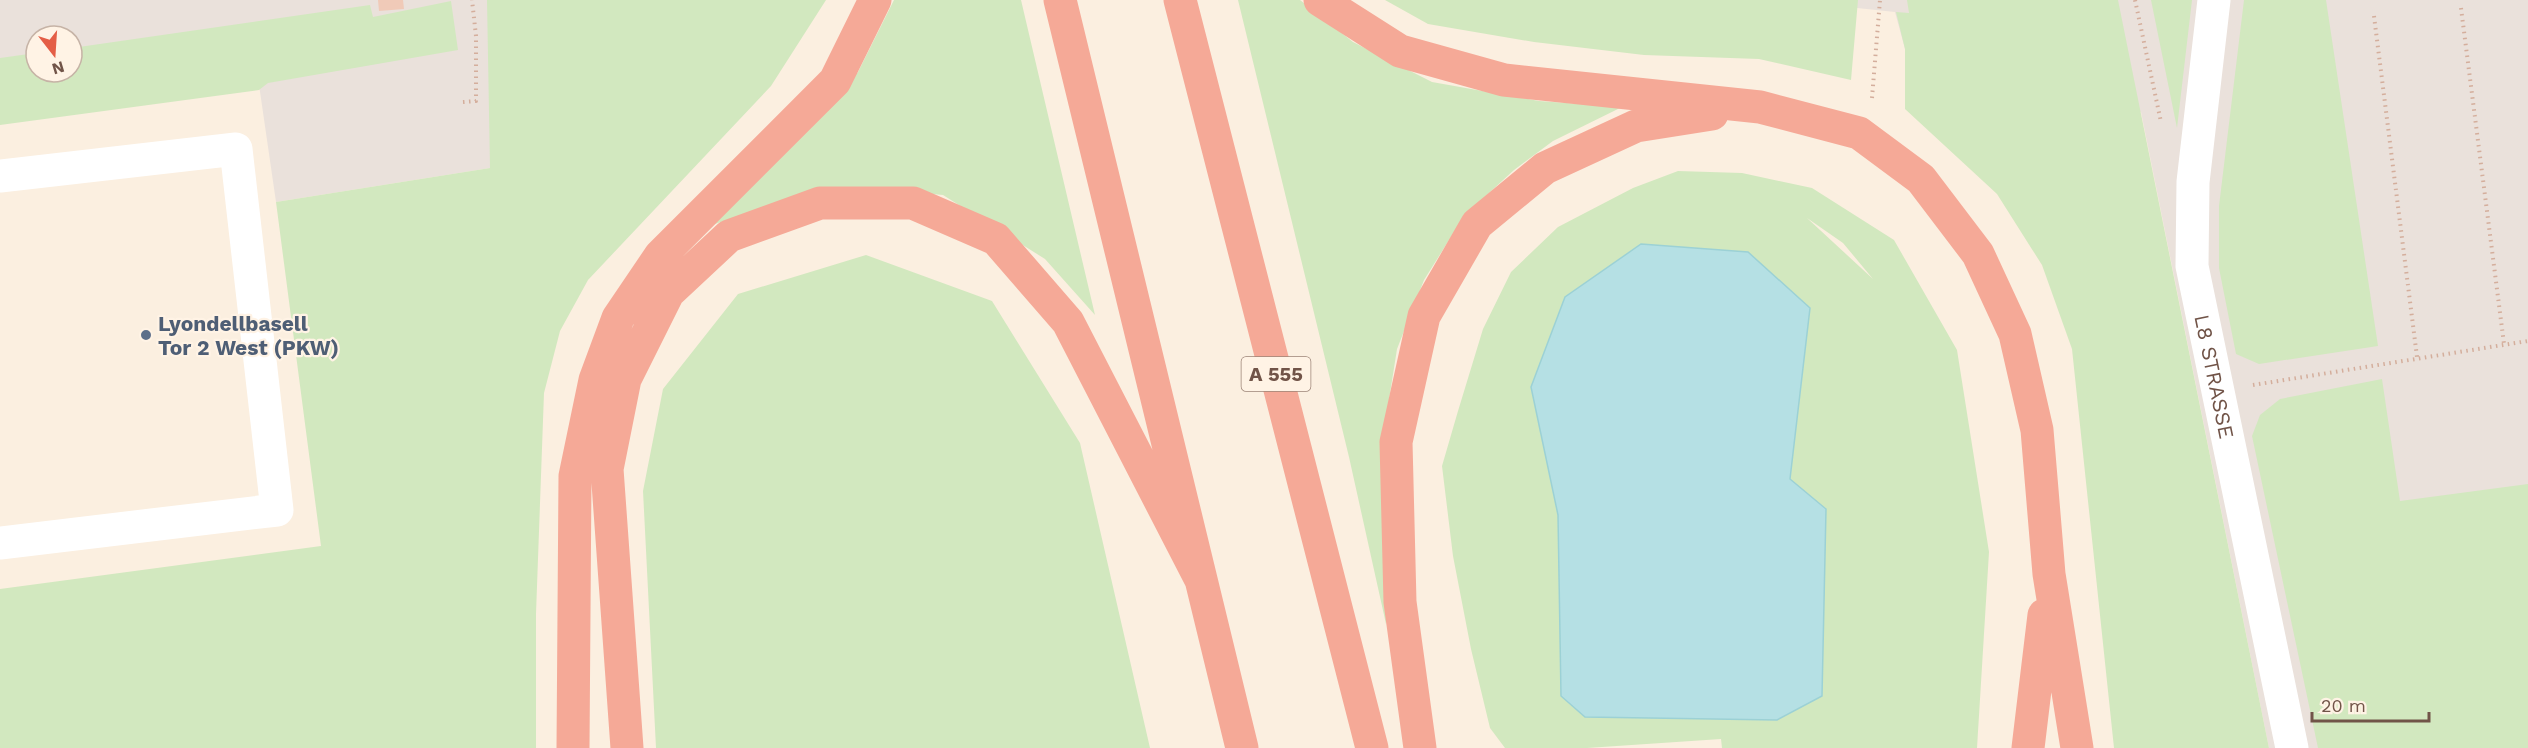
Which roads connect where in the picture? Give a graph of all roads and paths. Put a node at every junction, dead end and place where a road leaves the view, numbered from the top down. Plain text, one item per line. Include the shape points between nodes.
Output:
1 (472, 0) edge
2 (874, 0) edge
3 (1060, 0) edge
4 (1180, 0) edge
5 (1320, 0) edge
6 (1880, 0) edge
7 (2214, 0) edge
8 (2461, 8) dead end
9 (2374, 16) dead end
10 (463, 102) dead end
11 (1760, 107) junction
12 (1859, 133) junction
13 (0, 176) edge
14 (2528, 341) edge
15 (2504, 344) junction
16 (2417, 357) junction
17 (2217, 392) junction
18 (0, 543) edge
19 (2049, 574) junction
20 (1201, 579) junction
21 (573, 748) edge
22 (627, 748) edge
23 (1242, 748) edge
24 (1372, 748) edge
25 (1420, 748) edge
26 (2028, 748) edge
27 (2077, 748) edge
28 (2292, 748) edge

1 - 10 path via 476,101
2 - 21 highway via 835,81 660,256 618,318 595,380 575,477
3 - 20 highway
4 - 24 highway, A 555
5 - 11 highway via 1400,51 1504,80
6 - 12 path via 1872,99
7 - 17 lane, L8 STRASSE via 2193,182 2192,266
8 - 15 path
9 - 16 path
11 - 12 highway
11 - 25 highway via 1636,126 1545,168 1477,224 1424,316 1395,442 1400,602
12 - 19 highway via 1921,179 1978,254 2016,334 2037,430
13 - 18 lane via 236,149 277,510
14 - 15 path
15 - 16 path
16 - 17 path
17 - 28 lane, L8 STRASSE
19 - 26 highway
19 - 27 highway
20 - 22 highway via 1068,322 996,239 913,203 820,203 729,237 668,293 625,379 607,469
20 - 23 highway

